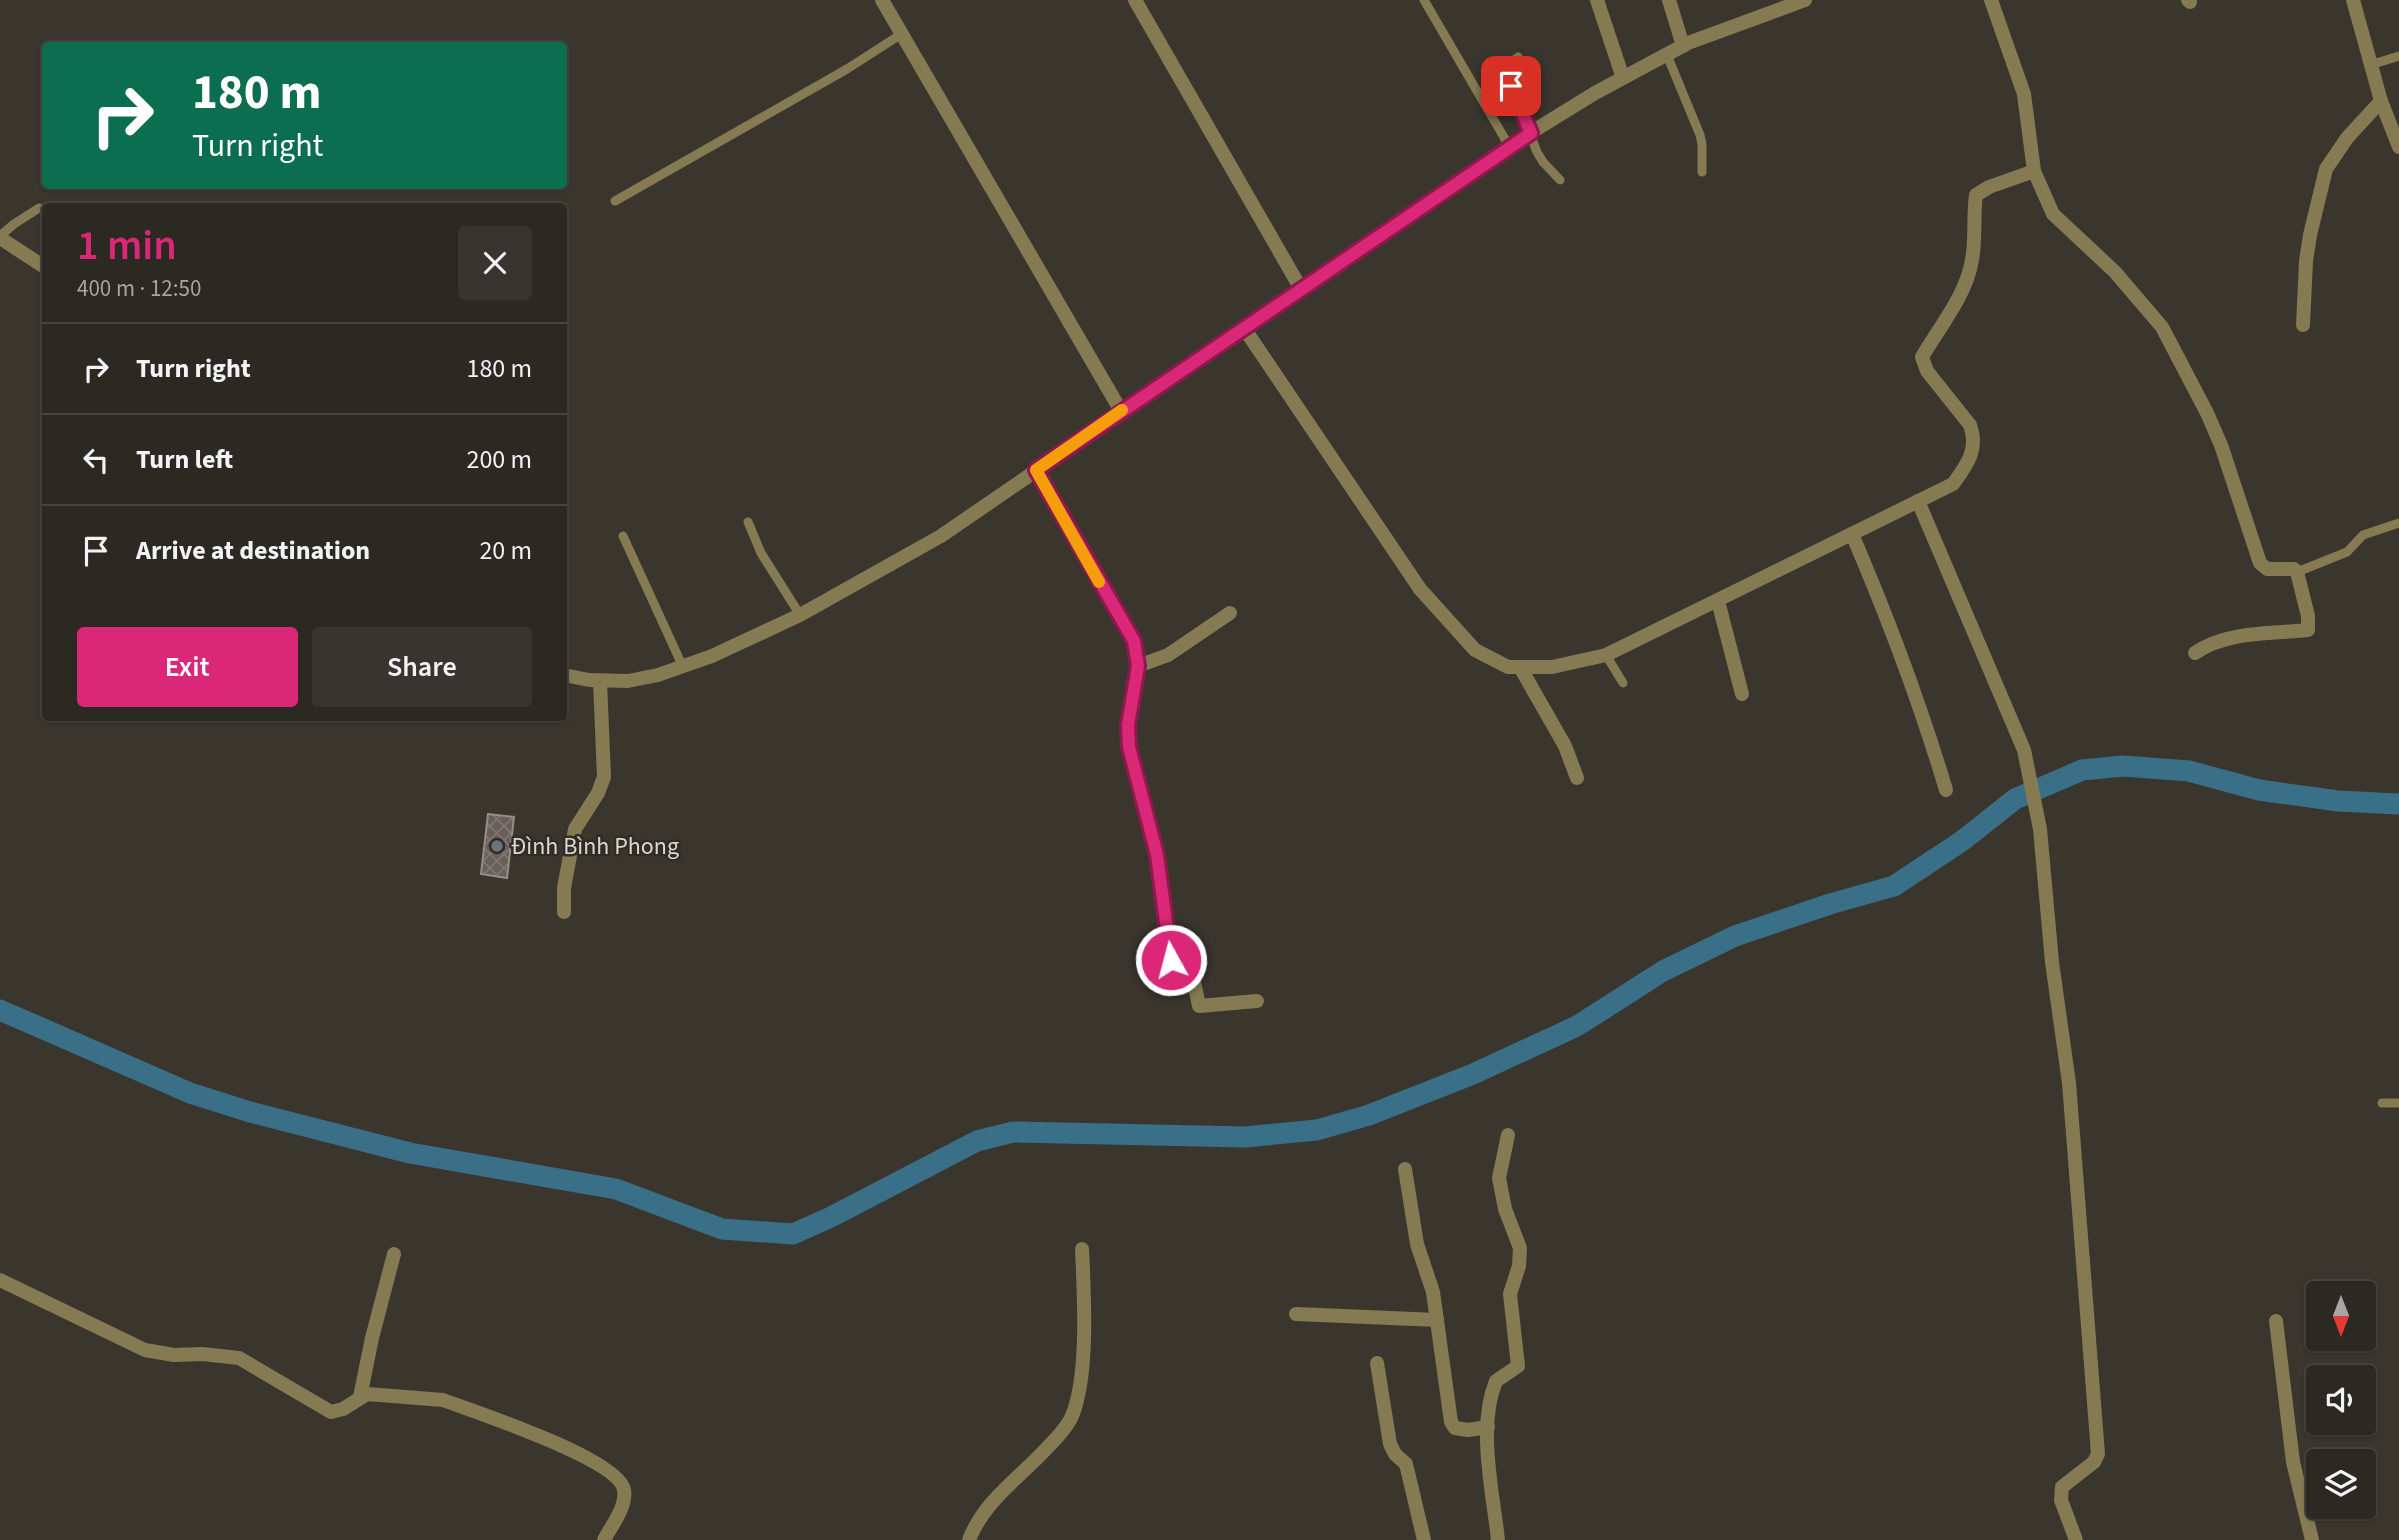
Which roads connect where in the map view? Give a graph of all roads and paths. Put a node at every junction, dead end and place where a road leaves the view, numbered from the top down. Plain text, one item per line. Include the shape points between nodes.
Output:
1 (883, 0) edge
2 (1135, 0) edge
3 (1424, 0) edge
4 (1597, 0) edge
5 (1669, 0) edge
6 (1805, 0) edge
7 (1991, 0) edge
8 (2353, 0) edge
9 (903, 33) junction
10 (1684, 46) junction
11 (1667, 55) junction
12 (2399, 56) edge
13 (1518, 57) dead end
14 (2370, 65) junction
15 (1623, 78) junction
16 (2381, 101) junction
17 (1531, 133) junction
18 (1509, 146) junction
19 (2399, 147) edge
20 (2034, 171) junction
21 (1702, 172) dead end
22 (1560, 180) dead end
23 (615, 201) dead end
24 (39, 208) dead end
25 (0, 237) edge
26 (42, 265) edge
27 (1301, 289) junction
28 (2303, 325) dead end
29 (1244, 328) junction
30 (1121, 411) junction
31 (1036, 470) junction
32 (1918, 501) junction
33 (748, 522) dead end
34 (2399, 523) edge
35 (1852, 534) junction
36 (622, 536) dead end
37 (2297, 572) junction
38 (1717, 601) junction
39 (1230, 613) dead end
40 (800, 615) junction
41 (2195, 653) dead end
42 (1606, 655) junction
43 (1138, 666) junction
44 (683, 667) junction
45 (1520, 667) junction
46 (567, 676) edge
47 (600, 681) junction
48 (1623, 683) dead end
49 (1742, 694) dead end
50 (1577, 778) dead end
51 (1946, 790) dead end
52 (564, 912) dead end
53 (1257, 1001) dead end
54 (2382, 1103) dead end
55 (2399, 1103) edge
56 (1508, 1135) dead end
57 (1405, 1169) dead end
58 (1082, 1250) dead end
59 (394, 1254) dead end
60 (0, 1280) edge
61 (1296, 1314) dead end
62 (1437, 1320) junction
63 (2276, 1321) dead end
64 (1377, 1363) dead end
65 (360, 1397) junction
66 (1488, 1427) junction
67 (611, 1538) edge
68 (969, 1540) edge
69 (1424, 1540) edge
70 (1498, 1540) edge
71 (2076, 1540) edge
72 (2312, 1540) edge

1 - 9 street
2 - 27 street
3 - 18 lane
4 - 15 street
5 - 10 street
6 - 10 street
7 - 20 street via 2024,94
8 - 14 street
9 - 23 lane
9 - 30 street
10 - 11 street
11 - 15 street
11 - 21 lane via 1700,135
12 - 14 lane
13 - 17 lane via 1510,63 1508,76
14 - 16 street
15 - 17 street
16 - 19 street
16 - 28 street via 2365,115 2326,169 2310,234
17 - 18 street
17 - 22 lane via 1540,157
18 - 27 street
20 - 32 street via 1989,187 1975,198 1968,276 1922,357 1927,371 1970,425 1973,454 1953,484
20 - 37 street via 2053,214 2115,272 2162,327 2221,445 2260,563 2267,569
24 - 25 lane
25 - 26 street
27 - 29 street
29 - 30 street
29 - 45 street via 1420,589 1475,650 1508,667
30 - 31 street
31 - 40 street via 941,536
31 - 43 street via 1134,641
32 - 35 street
32 - 71 street via 2024,750 2040,829 2068,1083 2098,1454 2062,1487 2061,1500
33 - 40 lane via 761,553
34 - 37 lane via 2363,535 2347,552
35 - 38 street
35 - 51 street via 1884,610
36 - 44 lane
37 - 41 street via 2308,630 2224,639
38 - 42 street
38 - 49 street
39 - 43 street via 1168,655
40 - 44 street
42 - 45 street via 1552,667
42 - 48 lane
43 - 53 street via 1129,747 1157,855 1171,960 1189,971 1199,1006
44 - 47 street via 628,681
45 - 50 street via 1565,746
46 - 47 street
47 - 52 street via 604,777 575,829
54 - 55 lane
56 - 66 street via 1499,1178 1520,1248 1510,1294 1518,1366 1496,1381
57 - 62 street via 1417,1244
58 - 68 street via 1083,1351 1072,1418 994,1500
59 - 65 street
60 - 65 street via 145,1350 239,1359 331,1412
61 - 62 street
62 - 66 street via 1453,1427
63 - 72 street via 2293,1462
64 - 69 street via 1390,1444 1406,1464
65 - 67 street via 374,1394 443,1400 596,1462 613,1473 624,1489
66 - 70 street via 1488,1471

